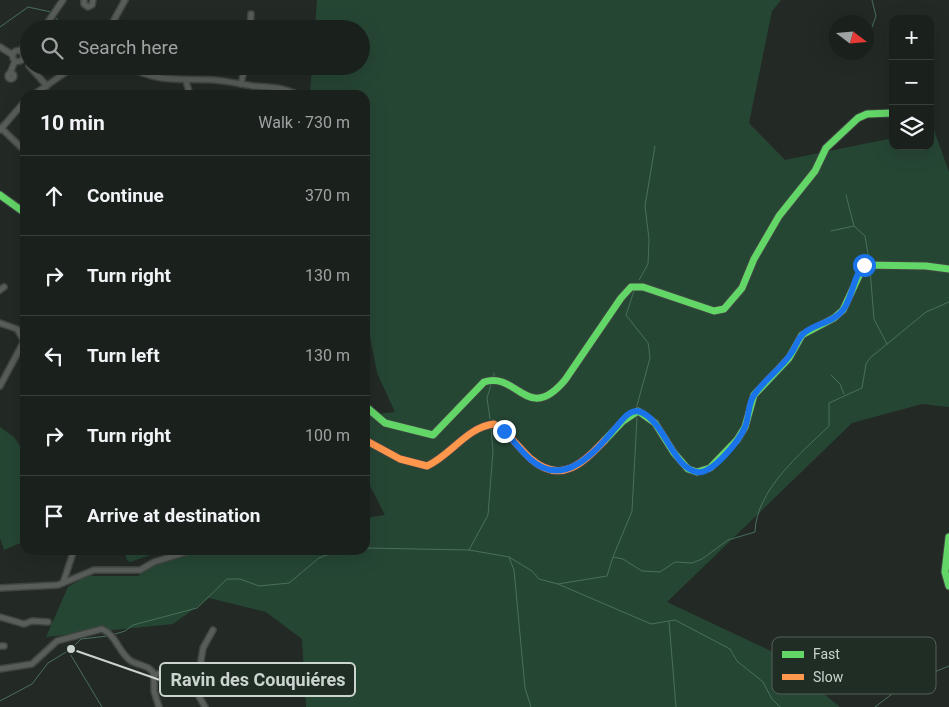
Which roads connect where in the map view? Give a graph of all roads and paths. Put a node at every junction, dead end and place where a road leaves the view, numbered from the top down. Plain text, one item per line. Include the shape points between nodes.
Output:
1 (63, 0) edge
2 (84, 0) edge
3 (93, 0) edge
4 (125, 0) edge
5 (251, 14) dead end
6 (49, 20) edge
7 (114, 20) edge
8 (251, 20) edge
9 (0, 47) edge
10 (20, 51) edge
11 (14, 58) junction
12 (20, 59) edge
13 (10, 73) dead end
14 (37, 75) edge
15 (62, 75) edge
16 (146, 75) edge
17 (243, 75) edge
18 (186, 81) junction
19 (241, 84) junction
20 (47, 86) junction
21 (41, 90) edge
22 (189, 90) edge
23 (285, 90) edge
24 (20, 107) edge
25 (889, 114) edge
26 (1, 129) edge
27 (20, 146) edge
28 (0, 195) edge
29 (20, 209) edge
30 (949, 269) edge
31 (0, 323) edge
32 (20, 334) edge
33 (20, 348) edge
34 (0, 386) edge
35 (370, 410) edge
36 (370, 443) edge
37 (949, 536) edge
38 (72, 555) edge
39 (177, 555) edge
40 (62, 583) junction
41 (949, 586) edge
42 (0, 588) edge
43 (0, 617) edge
44 (48, 622) dead end
45 (213, 630) dead end
46 (0, 669) edge
47 (186, 672) junction
48 (154, 675) junction
49 (159, 707) edge
50 (205, 707) edge

1 - 6 street
2 - 3 street via 88,7 92,6
4 - 7 street
5 - 8 street
9 - 11 street
10 - 11 street
11 - 12 street
11 - 13 street
14 - 20 street
15 - 20 street
16 - 18 street
17 - 19 street
18 - 19 street via 215,80
18 - 22 street
19 - 23 street
20 - 21 street
24 - 26 street
25 - 35 street via 867,114 858,118 826,148 815,171 779,216 754,259 742,288 724,309 714,311 643,287 631,287 618,301 609,320 568,376 544,398 533,398 494,380 487,381 433,435 386,423
26 - 27 street
28 - 29 street
30 - 36 street via 864,265 842,312 802,335 791,354 755,394 739,437 706,472 694,472 685,466 648,416 638,411 628,414 605,442 564,472 547,469 531,460 494,424 484,426 426,466 400,459
31 - 32 street via 17,328
33 - 34 street
37 - 41 street via 945,572
38 - 40 street
39 - 40 street via 140,570 91,571
40 - 42 street
43 - 44 street via 24,624 32,620
45 - 47 street via 203,648 200,667
46 - 48 street via 32,664 57,641 101,629 112,637 127,658 150,668
47 - 48 street via 178,669
47 - 50 street
48 - 49 street via 154,692

